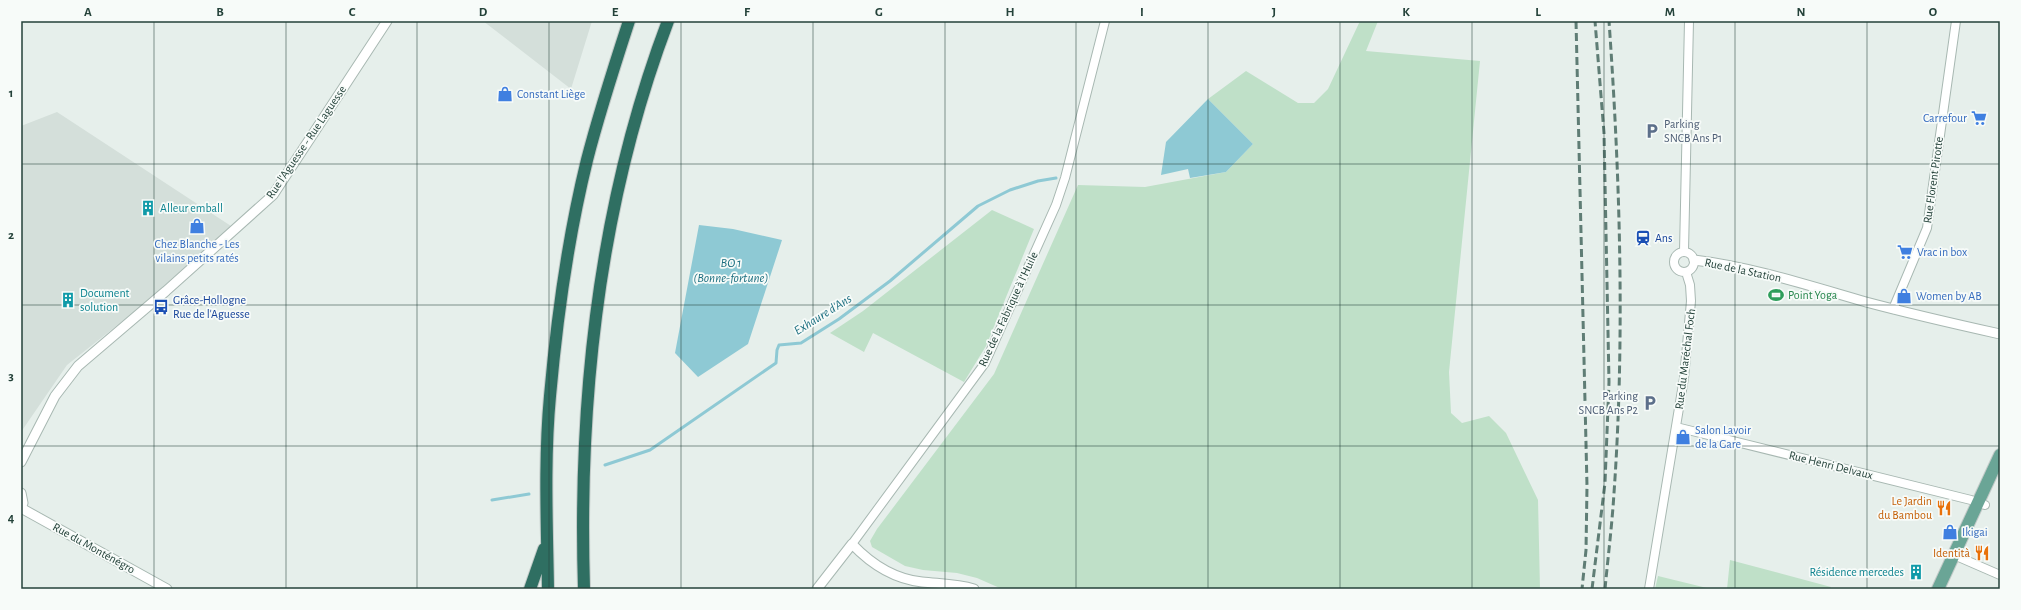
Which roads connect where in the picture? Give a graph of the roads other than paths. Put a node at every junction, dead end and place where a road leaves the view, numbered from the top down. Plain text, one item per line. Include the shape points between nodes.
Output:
1 (387, 21) edge
2 (629, 21) edge
3 (668, 21) edge
4 (1105, 21) edge
5 (1689, 21) edge
6 (1956, 21) edge
7 (1684, 251) junction
8 (1694, 260) junction
9 (1686, 272) junction
10 (1893, 309) junction
11 (2000, 334) edge
12 (1676, 427) junction
13 (24, 450) edge
14 (2000, 455) edge
15 (21, 462) edge
16 (2000, 472) edge
17 (21, 493) edge
18 (1982, 503) junction
19 (21, 508) edge
20 (547, 541) junction
21 (852, 544) junction
22 (1957, 556) junction
23 (2000, 575) edge
24 (167, 589) edge
25 (530, 589) edge
26 (548, 589) edge
27 (584, 589) edge
28 (817, 589) edge
29 (974, 589) edge
30 (1649, 589) edge
31 (1938, 589) edge
32 (1946, 589) edge

1 - 13 street, Rue l'Aguesse - Rue Laguesse via 273,195 78,366 55,396
2 - 20 highway via 599,114 587,161 559,309 550,397
3 - 27 highway via 625,156 596,301 584,447
4 - 21 street, Rue de la Fabrique à l'Huile via 1056,205 985,363
5 - 7 street
6 - 10 street, Rue Florent Pirotte via 1927,228
7 - 8 street
7 - 9 street via 1677,254 1673,262 1677,270
8 - 9 street via 1692,268
8 - 10 street, Rue de la Station via 1718,263
9 - 12 street, Rue du Maréchal Foch via 1690,290 1690,324
10 - 11 street, Rue de la Station
12 - 18 street, Rue Henri Delvaux
12 - 30 street, Rue du Maréchal Foch
13 - 15 street, Rue l'Aguesse - Rue Laguesse
14 - 18 main road
16 - 18 main road
17 - 19 street
18 - 22 main road
19 - 24 street, Rue du Monténégro
20 - 25 highway
20 - 26 highway
21 - 28 street, Rue de la Fabrique à l'Huile
21 - 29 street via 874,564 901,577
22 - 23 street
22 - 31 main road
22 - 32 main road

